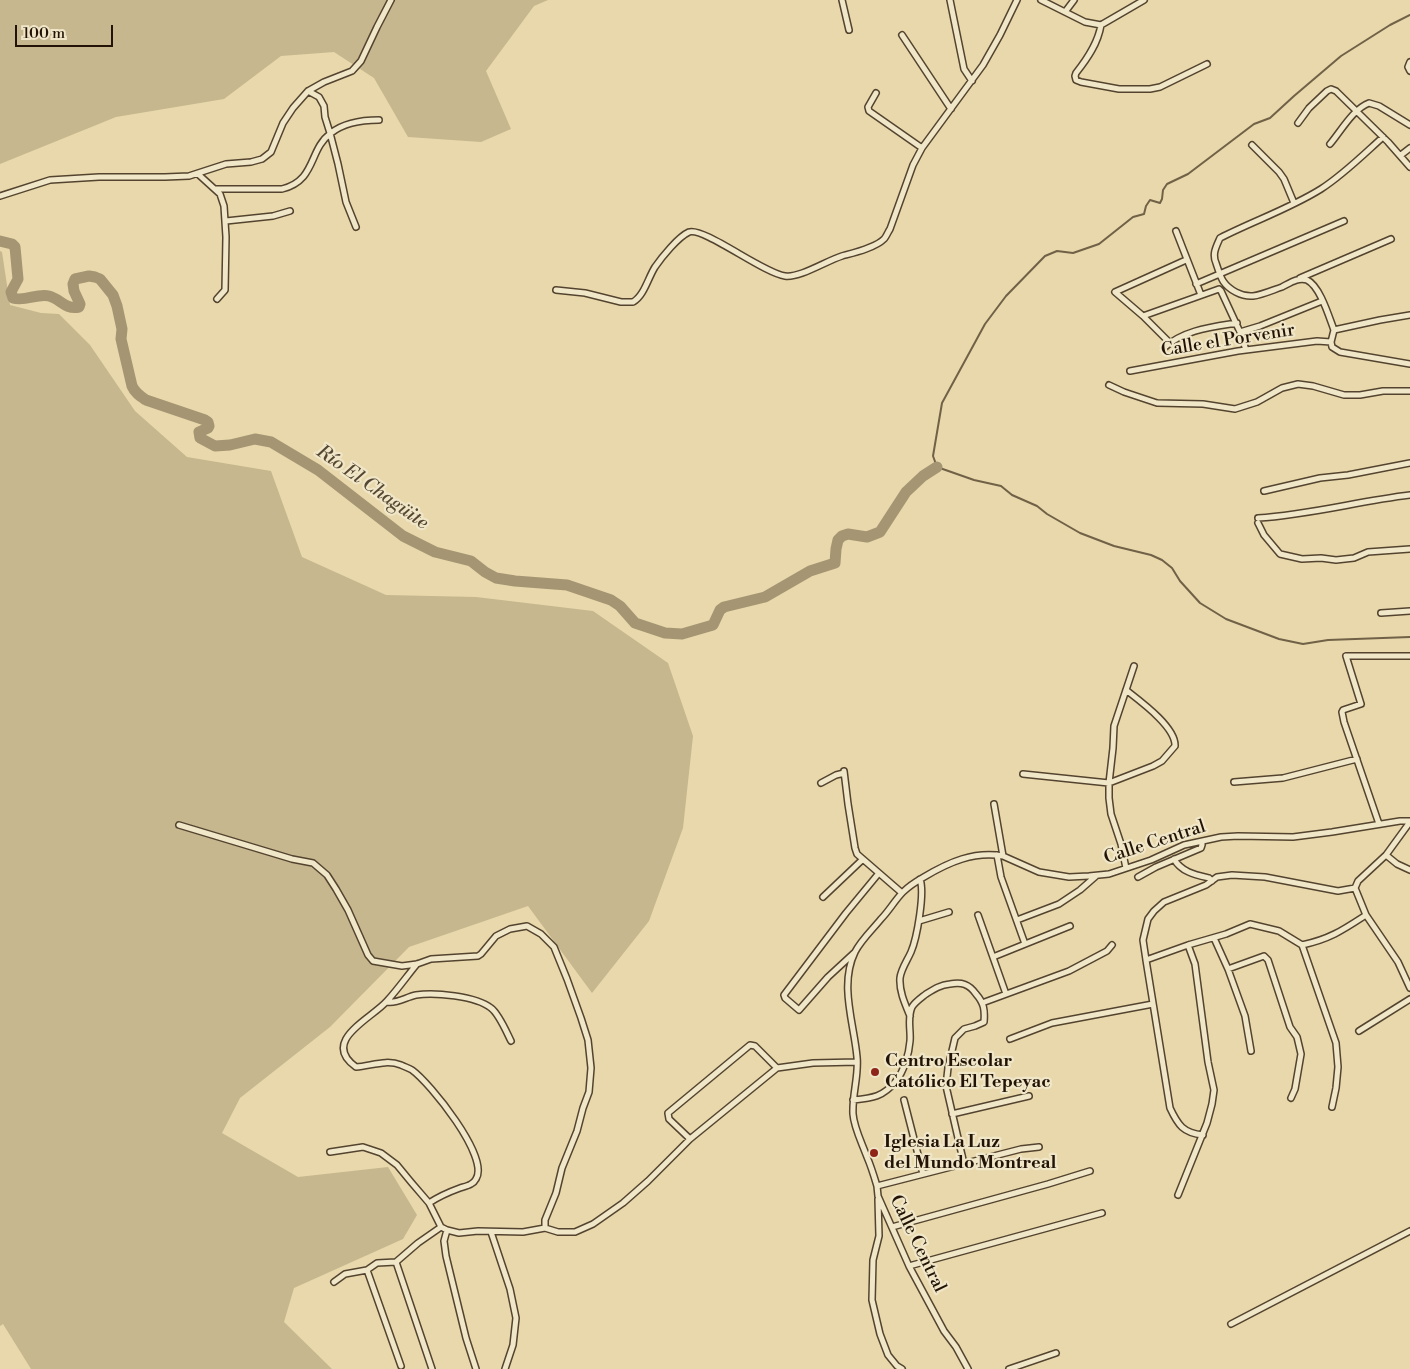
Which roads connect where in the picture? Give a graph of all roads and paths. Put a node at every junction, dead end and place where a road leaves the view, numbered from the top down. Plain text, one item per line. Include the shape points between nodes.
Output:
1 (391, 0) edge
2 (842, 0) edge
3 (950, 0) edge
4 (1017, 0) edge
5 (1041, 0) edge
6 (1074, 0) edge
7 (1144, 0) edge
8 (1065, 12) junction
9 (1101, 25) junction
10 (849, 30) dead end
11 (902, 35) dead end
12 (1410, 62) edge
13 (1207, 64) dead end
14 (1410, 71) edge
15 (972, 81) junction
16 (308, 91) junction
17 (876, 93) dead end
18 (951, 110) junction
19 (1357, 110) junction
20 (379, 120) dead end
21 (1298, 123) dead end
22 (1410, 125) edge
23 (330, 133) junction
24 (1383, 138) junction
25 (1330, 144) dead end
26 (1252, 146) dead end
27 (922, 148) junction
28 (1410, 148) edge
29 (1400, 155) junction
30 (1410, 167) edge
31 (198, 174) junction
32 (215, 189) junction
33 (0, 196) edge
34 (1294, 203) junction
35 (290, 211) dead end
36 (226, 221) junction
37 (1344, 221) dead end
38 (356, 227) dead end
39 (1176, 231) dead end
40 (1391, 239) dead end
41 (1186, 260) junction
42 (1220, 274) junction
43 (1299, 279) junction
44 (1196, 284) junction
45 (556, 290) dead end
46 (1201, 295) junction
47 (217, 299) dead end
48 (1322, 301) junction
49 (1410, 315) edge
50 (1143, 316) junction
51 (1236, 323) junction
52 (1334, 330) junction
53 (1240, 332) junction
54 (1170, 343) junction
55 (1332, 344) junction
56 (1164, 348) dead end
57 (1246, 350) junction
58 (1410, 364) edge
59 (1130, 372) dead end
60 (1109, 385) dead end
61 (1410, 391) edge
62 (1410, 463) edge
63 (1264, 491) dead end
64 (1410, 495) edge
65 (1410, 549) edge
66 (1410, 611) edge
67 (1381, 613) dead end
68 (1410, 656) edge
69 (1134, 666) dead end
70 (1126, 690) junction
71 (1357, 759) junction
72 (1023, 774) dead end
73 (1234, 782) dead end
74 (821, 783) dead end
75 (1109, 783) junction
76 (994, 804) dead end
77 (1410, 822) edge
78 (1379, 824) junction
79 (179, 825) dead end
80 (1202, 841) junction
81 (997, 855) junction
82 (1386, 855) junction
83 (1003, 856) junction
84 (862, 860) junction
85 (1174, 860) junction
86 (1126, 868) junction
87 (1410, 870) edge
88 (879, 873) junction
89 (1096, 875) junction
90 (1138, 877) dead end
91 (920, 879) junction
92 (1212, 880) junction
93 (1355, 888) junction
94 (902, 893) junction
95 (823, 896) dead end
96 (949, 912) dead end
97 (978, 915) dead end
98 (1366, 915) junction
99 (1017, 920) junction
100 (919, 922) junction
101 (1070, 926) dead end
102 (1214, 938) junction
103 (1026, 944) junction
104 (1112, 945) dead end
105 (1188, 945) junction
106 (1302, 945) junction
107 (855, 952) junction
108 (993, 957) junction
109 (1146, 960) junction
110 (417, 964) junction
111 (1228, 969) junction
112 (1410, 988) edge
113 (1006, 994) junction
114 (1410, 998) edge
115 (387, 1002) junction
116 (982, 1003) junction
117 (1153, 1004) junction
118 (910, 1016) junction
119 (1359, 1031) dead end
120 (1010, 1039) dead end
121 (511, 1041) dead end
122 (1251, 1052) dead end
123 (857, 1062) junction
124 (776, 1068) junction
125 (1029, 1096) dead end
126 (1291, 1098) dead end
127 (853, 1100) junction
128 (904, 1100) dead end
129 (1332, 1107) dead end
130 (952, 1114) junction
131 (1203, 1134) junction
132 (690, 1140) junction
133 (1039, 1147) dead end
134 (330, 1152) dead end
135 (964, 1164) junction
136 (1090, 1171) dead end
137 (923, 1174) junction
138 (877, 1186) junction
139 (1178, 1195) dead end
140 (878, 1196) junction
141 (429, 1203) junction
142 (1102, 1213) dead end
143 (892, 1226) junction
144 (441, 1227) junction
145 (545, 1228) junction
146 (447, 1230) junction
147 (1410, 1231) edge
148 (491, 1232) junction
149 (396, 1262) junction
150 (909, 1266) junction
151 (367, 1270) junction
152 (334, 1282) dead end
153 (1231, 1324) dead end
154 (1056, 1353) dead end
155 (401, 1366) dead end
156 (432, 1369) edge
157 (476, 1369) edge
158 (505, 1369) edge
159 (902, 1369) edge
160 (968, 1369) edge
161 (1009, 1369) edge

1 - 16 street via 355,69
2 - 10 street
3 - 15 street via 964,69
4 - 15 street
5 - 8 street
6 - 8 street
7 - 9 street
8 - 9 street via 1085,22
9 - 13 street via 1099,36 1075,76 1076,80 1119,88 1150,89
11 - 18 street
12 - 14 street
15 - 18 street
16 - 23 street via 319,97 324,106
16 - 31 street via 283,123 267,156 258,161 226,164
17 - 27 street via 869,111
18 - 27 street
19 - 21 street via 1331,89 1320,96
19 - 22 street via 1368,103 1379,106
19 - 24 street
19 - 25 street
20 - 23 street via 347,124
23 - 32 street via 306,174 291,186 282,189
23 - 38 street via 346,202
24 - 29 street
24 - 34 street via 1333,180
26 - 34 street via 1279,172
27 - 45 street via 884,239 798,275 783,276 693,232 668,250 633,302
28 - 29 street
29 - 30 street
31 - 32 street
31 - 33 street via 58,179
32 - 36 street via 220,194
34 - 42 street via 1220,238 1214,259
35 - 36 street
36 - 47 street via 225,290
37 - 42 street
39 - 41 street
40 - 43 street
41 - 44 street
41 - 50 street via 1115,292
42 - 43 street via 1235,292 1252,296
42 - 44 street
43 - 48 street via 1312,284
44 - 46 street
46 - 50 street
46 - 51 street via 1219,289
48 - 52 street
48 - 53 street
49 - 52 street
50 - 54 street
51 - 53 street
51 - 54 street via 1200,330
52 - 55 street
53 - 57 street
54 - 56 street
55 - 57 street, Calle el Porvenir via 1317,341
55 - 58 street, Calle el Porvenir via 1340,352
57 - 59 street, Calle el Porvenir
60 - 61 street via 1157,403 1203,404 1235,409 1298,384 1344,395
62 - 63 street
64 - 65 street via 1258,520 1264,535 1280,554 1302,559 1336,560 1368,552
66 - 67 street
68 - 71 street via 1346,656 1362,704 1342,712
69 - 70 street
70 - 75 street via 1114,726
70 - 75 street via 1151,709 1176,741 1162,761
71 - 73 street via 1283,778
71 - 78 street
72 - 75 street
74 - 84 street via 844,772 855,848
75 - 86 street via 1111,814
76 - 83 street
77 - 78 street, Calle Central
77 - 82 street
78 - 80 street, Calle Central via 1293,836 1238,836
79 - 110 street via 313,864 327,875 373,961 402,966
80 - 85 street via 1201,848
80 - 86 street, Calle Central
81 - 83 street, Calle Central
81 - 91 street, Calle Central via 964,858
81 - 99 street via 1001,877
82 - 87 street
82 - 93 street via 1358,881
83 - 89 street, Calle Central via 1039,872 1069,877
84 - 88 street
84 - 95 street
85 - 90 street
85 - 92 street via 1184,870
86 - 89 street, Calle Central
88 - 94 street
88 - 107 street via 794,980 785,998 799,1010
89 - 99 street via 1076,894 1059,904
91 - 94 street, Calle Central
91 - 100 street
92 - 93 street via 1232,875 1265,877 1338,891
92 - 109 street via 1164,902 1154,911 1148,919 1143,940
93 - 98 street
94 - 107 street, Calle Central
96 - 100 street
97 - 108 street
98 - 106 street via 1339,933
98 - 112 street via 1398,962
99 - 103 street
100 - 118 street via 900,978 901,992
101 - 103 street
102 - 105 street
102 - 106 street via 1250,924 1278,931
102 - 111 street
103 - 108 street
104 - 113 street via 1068,971
105 - 109 street
105 - 131 street via 1195,964 1214,1090
106 - 129 street via 1336,1043 1338,1067
107 - 123 street, Calle Central via 848,983
108 - 113 street
109 - 117 street
110 - 115 street
110 - 145 street via 431,959 478,956 496,936 527,926 554,947 588,1040 591,1068 589,1092 578,1131 544,1220
111 - 122 street via 1245,1016
111 - 126 street via 1264,956 1268,960 1302,1054
113 - 116 street
114 - 119 street
115 - 121 street via 416,995 444,994 470,998 491,1008
115 - 141 street via 348,1035 343,1046 344,1054 356,1068 384,1062 411,1070 448,1108 461,1127 479,1169 471,1184
116 - 118 street via 970,986 958,982 928,993 913,1006
116 - 130 street via 984,1022 964,1029 955,1038 946,1086
117 - 120 street via 1052,1023
117 - 131 street via 1170,1108 1182,1129
118 - 127 street via 907,1058 898,1079 887,1092 873,1098
123 - 124 street
123 - 127 street, Calle Central
124 - 132 street
124 - 132 street via 755,1046 750,1045 668,1113 668,1119
125 - 130 street
127 - 138 street, Calle Central via 853,1116
128 - 137 street
130 - 135 street
131 - 139 street
132 - 145 street via 623,1203 593,1224 575,1232
133 - 135 street
134 - 141 street via 364,1147 381,1153 397,1165
135 - 137 street
136 - 143 street
137 - 138 street
138 - 140 street, Calle Central
140 - 143 street, Calle Central
140 - 159 street via 879,1236 873,1260 872,1300 888,1355
141 - 144 street
142 - 150 street
143 - 150 street, Calle Central
144 - 146 street
144 - 149 street
145 - 148 street
146 - 148 street
146 - 157 street via 444,1241 446,1256
147 - 153 street
148 - 158 street via 516,1318 513,1345
149 - 151 street via 378,1263
149 - 156 street
150 - 160 street, Calle Central
151 - 152 street via 345,1274
151 - 155 street
154 - 161 street

